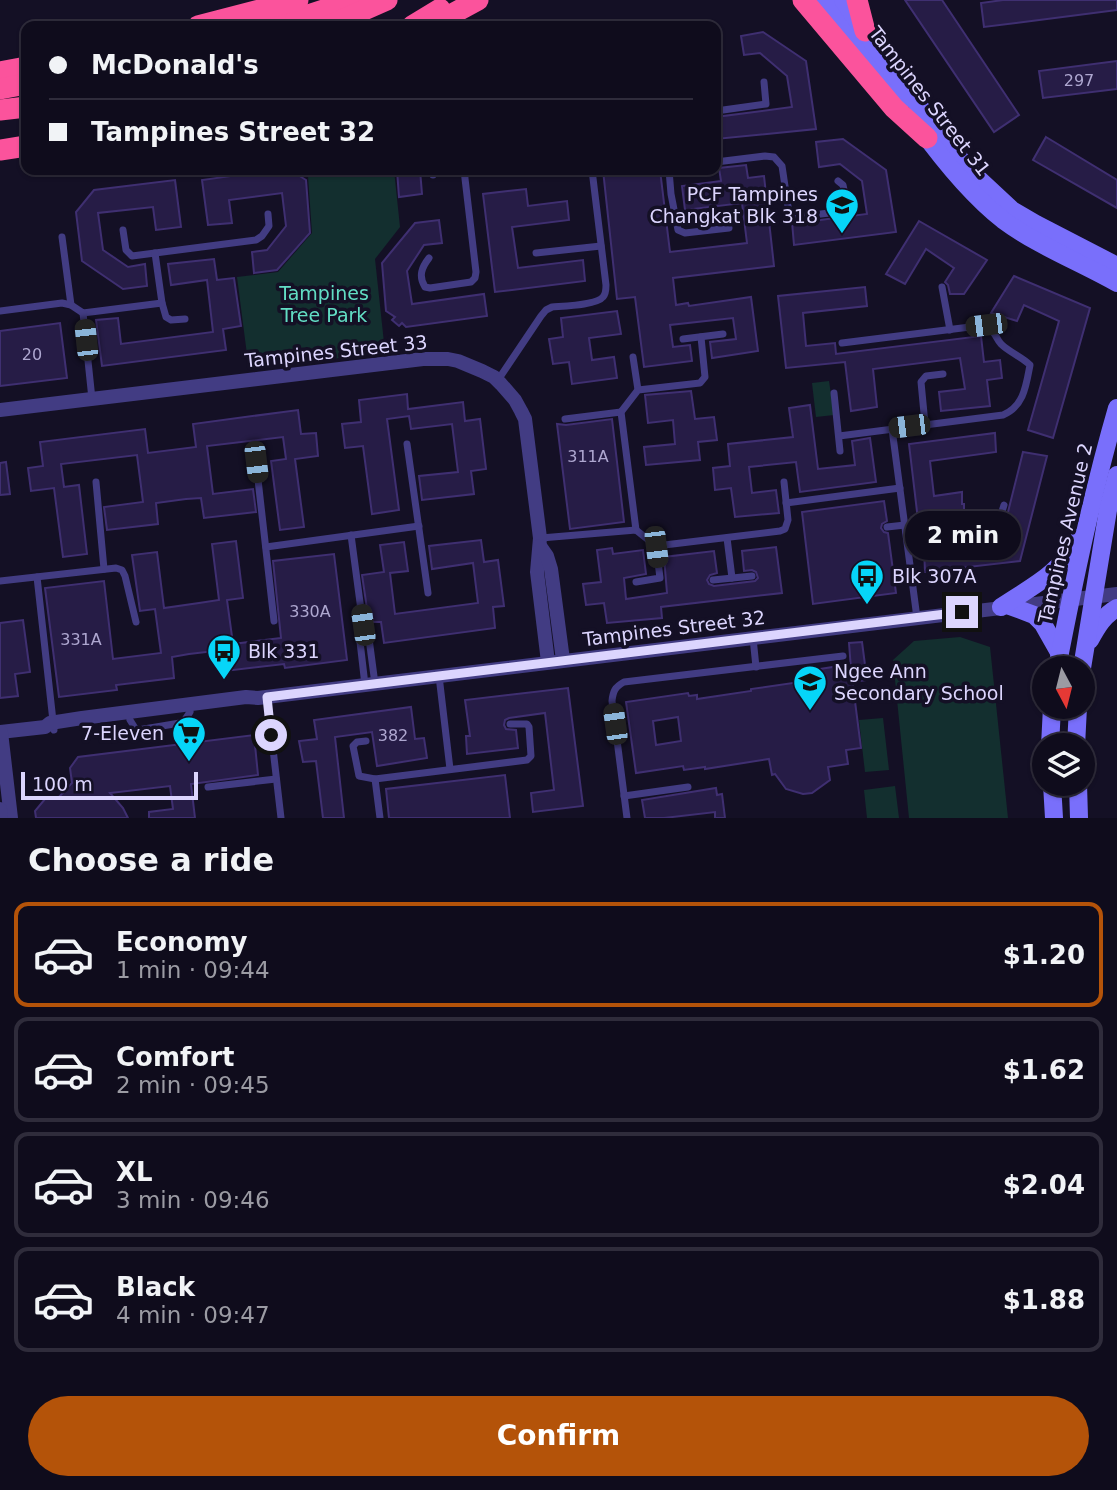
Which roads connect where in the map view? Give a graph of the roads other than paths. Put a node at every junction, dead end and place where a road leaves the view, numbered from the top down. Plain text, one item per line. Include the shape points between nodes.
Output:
1 (354, 0) edge
2 (387, 0) edge
3 (454, 0) edge
4 (478, 0) edge
5 (803, 0) edge
6 (825, 0) edge
7 (843, 0) edge
8 (857, 0) edge
9 (303, 8) edge
10 (220, 21) edge
11 (286, 21) edge
12 (339, 21) edge
13 (420, 21) edge
14 (439, 21) edge
15 (865, 31) junction
16 (21, 68) edge
17 (0, 72) edge
18 (764, 82) dead end
19 (21, 85) edge
20 (0, 89) edge
21 (21, 108) edge
22 (0, 110) edge
23 (721, 110) edge
24 (927, 138) junction
25 (21, 147) edge
26 (0, 150) edge
27 (721, 161) edge
28 (464, 175) edge
29 (593, 175) edge
30 (670, 175) edge
31 (838, 181) dead end
32 (268, 214) dead end
33 (729, 228) dead end
34 (123, 230) dead end
35 (62, 237) dead end
36 (601, 246) junction
37 (155, 253) junction
38 (536, 253) dead end
39 (429, 258) dead end
40 (1114, 274) edge
41 (942, 287) dead end
42 (162, 303) junction
43 (71, 305) junction
44 (0, 311) edge
45 (83, 313) junction
46 (185, 319) dead end
47 (950, 330) junction
48 (723, 334) dead end
49 (701, 337) junction
50 (683, 339) dead end
51 (842, 343) dead end
52 (633, 357) dead end
53 (943, 374) dead end
54 (498, 381) junction
55 (638, 390) junction
56 (834, 393) dead end
57 (92, 399) junction
58 (1117, 408) edge
59 (0, 410) edge
60 (621, 412) junction
61 (565, 419) dead end
62 (925, 424) junction
63 (892, 429) junction
64 (839, 436) junction
65 (407, 444) dead end
66 (840, 450) dead end
67 (256, 462) dead end
68 (1117, 475) edge
69 (96, 482) dead end
70 (784, 482) dead end
71 (630, 485) junction
72 (620, 487) dead end
73 (900, 488) junction
74 (786, 503) junction
75 (1004, 505) dead end
76 (1108, 510) junction
77 (1087, 525) junction
78 (419, 526) junction
79 (887, 527) dead end
80 (905, 528) junction
81 (636, 530) junction
82 (1117, 531) edge
83 (351, 536) junction
84 (727, 538) junction
85 (540, 542) junction
86 (266, 547) junction
87 (656, 547) junction
88 (104, 569) junction
89 (37, 576) junction
90 (752, 576) dead end
91 (732, 578) junction
92 (713, 580) dead end
93 (0, 581) edge
94 (636, 582) dead end
95 (428, 593) dead end
96 (1117, 594) edge
97 (1094, 597) junction
98 (1070, 600) junction
99 (1006, 606) junction
100 (1117, 608) edge
101 (917, 618) junction
102 (274, 621) dead end
103 (136, 622) dead end
104 (753, 638) junction
105 (1086, 648) junction
106 (843, 656) dead end
107 (1056, 656) edge
108 (1059, 656) edge
109 (1084, 656) edge
110 (555, 661) junction
111 (756, 667) junction
112 (439, 676) junction
113 (370, 684) junction
114 (263, 698) junction
115 (510, 724) dead end
116 (51, 726) junction
117 (0, 732) edge
118 (366, 741) dead end
119 (450, 769) junction
120 (276, 779) junction
121 (375, 779) junction
122 (208, 787) dead end
123 (688, 787) dead end
124 (624, 796) junction
125 (1053, 796) edge
126 (1078, 796) edge
127 (0, 809) edge
128 (1, 818) edge
129 (12, 818) edge
130 (281, 818) edge
131 (380, 818) edge
132 (627, 818) edge
133 (1054, 818) edge
134 (1079, 818) edge

1 - 9 highway
2 - 12 highway
3 - 13 highway
4 - 14 highway
5 - 24 highway via 894,108
6 - 24 main road, Tampines Street 31
7 - 15 main road, Tampines Street 31
8 - 15 highway
9 - 10 highway
9 - 11 highway
15 - 40 main road, Tampines Street 31 via 967,168 1012,210
16 - 17 highway
18 - 23 lane via 765,104
19 - 20 highway
21 - 22 highway
24 - 40 main road, Tampines Street 31 via 1004,220 1024,234
25 - 26 highway
27 - 31 lane via 774,157 782,166 789,213 796,217 846,211 844,185
28 - 39 lane via 475,278 425,287 421,272
29 - 36 lane
30 - 33 lane via 678,230
32 - 37 lane via 269,226 256,240
34 - 37 lane via 129,254
35 - 43 lane
36 - 38 lane
36 - 54 lane via 603,298 546,310
37 - 42 lane
41 - 47 lane
42 - 45 lane
42 - 46 lane via 166,317
43 - 44 lane
43 - 45 lane
45 - 57 lane
47 - 51 lane
47 - 62 lane via 989,326 998,341 1030,364 1026,386 1011,412
48 - 49 lane
49 - 50 lane
49 - 55 lane via 704,381
52 - 55 lane
53 - 62 lane via 926,376 920,382
54 - 57 street, Tampines Street 33 via 458,361 423,359
54 - 85 street, Tampines Street 33 via 525,419
55 - 60 lane
56 - 64 lane
57 - 59 street, Tampines Street 33
58 - 77 main road, Tampines Avenue 2
60 - 61 lane
60 - 71 lane
62 - 63 lane
63 - 64 lane
63 - 73 lane
64 - 66 lane
65 - 78 lane
67 - 86 lane
68 - 76 main road, Tampines Avenue 2
69 - 88 lane
70 - 74 lane
71 - 72 lane
71 - 81 lane
73 - 74 lane
73 - 80 lane
74 - 84 lane via 788,520 780,531
75 - 80 lane via 1000,518 992,522
76 - 82 main road
76 - 97 main road, Tampines Avenue 2
77 - 98 main road, Tampines Avenue 2
77 - 99 main road via 1053,572
78 - 83 lane
78 - 95 lane
79 - 80 lane
80 - 101 lane
81 - 85 lane
81 - 87 lane
83 - 86 lane
83 - 113 lane via 363,625 359,633
84 - 87 lane
84 - 91 lane
85 - 110 street, Tampines Street 33 via 537,566
86 - 102 lane
87 - 94 lane via 660,579
88 - 89 lane
88 - 103 lane via 122,570
89 - 93 lane
89 - 116 lane
90 - 91 lane
91 - 92 lane
96 - 97 street, Tampines Street 32
97 - 98 street, Tampines Street 32
97 - 105 main road, Tampines Avenue 2
98 - 99 street, Tampines Street 32
98 - 108 main road, Tampines Avenue 2
99 - 101 street, Tampines Street 32
99 - 107 main road via 1034,615 1043,624
100 - 105 main road via 1098,625
101 - 104 street, Tampines Street 32
104 - 110 street, Tampines Street 32
104 - 111 lane
105 - 109 main road, Tampines Avenue 2
106 - 111 lane
110 - 112 street, Tampines Street 32
111 - 124 lane via 618,686 612,701
112 - 113 street, Tampines Street 32
112 - 119 lane
113 - 114 street, Tampines Street 32
114 - 116 street, Tampines Street 32 via 82,718
114 - 116 street, Tampines Street 32 via 247,705
114 - 120 lane
115 - 119 lane via 528,725 530,759
116 - 117 street, Tampines Street 32
117 - 129 street
118 - 121 lane via 353,747 357,773
119 - 121 lane
120 - 122 lane
120 - 130 lane
121 - 131 lane
123 - 124 lane
124 - 132 lane
125 - 133 main road
126 - 134 main road
127 - 128 street

